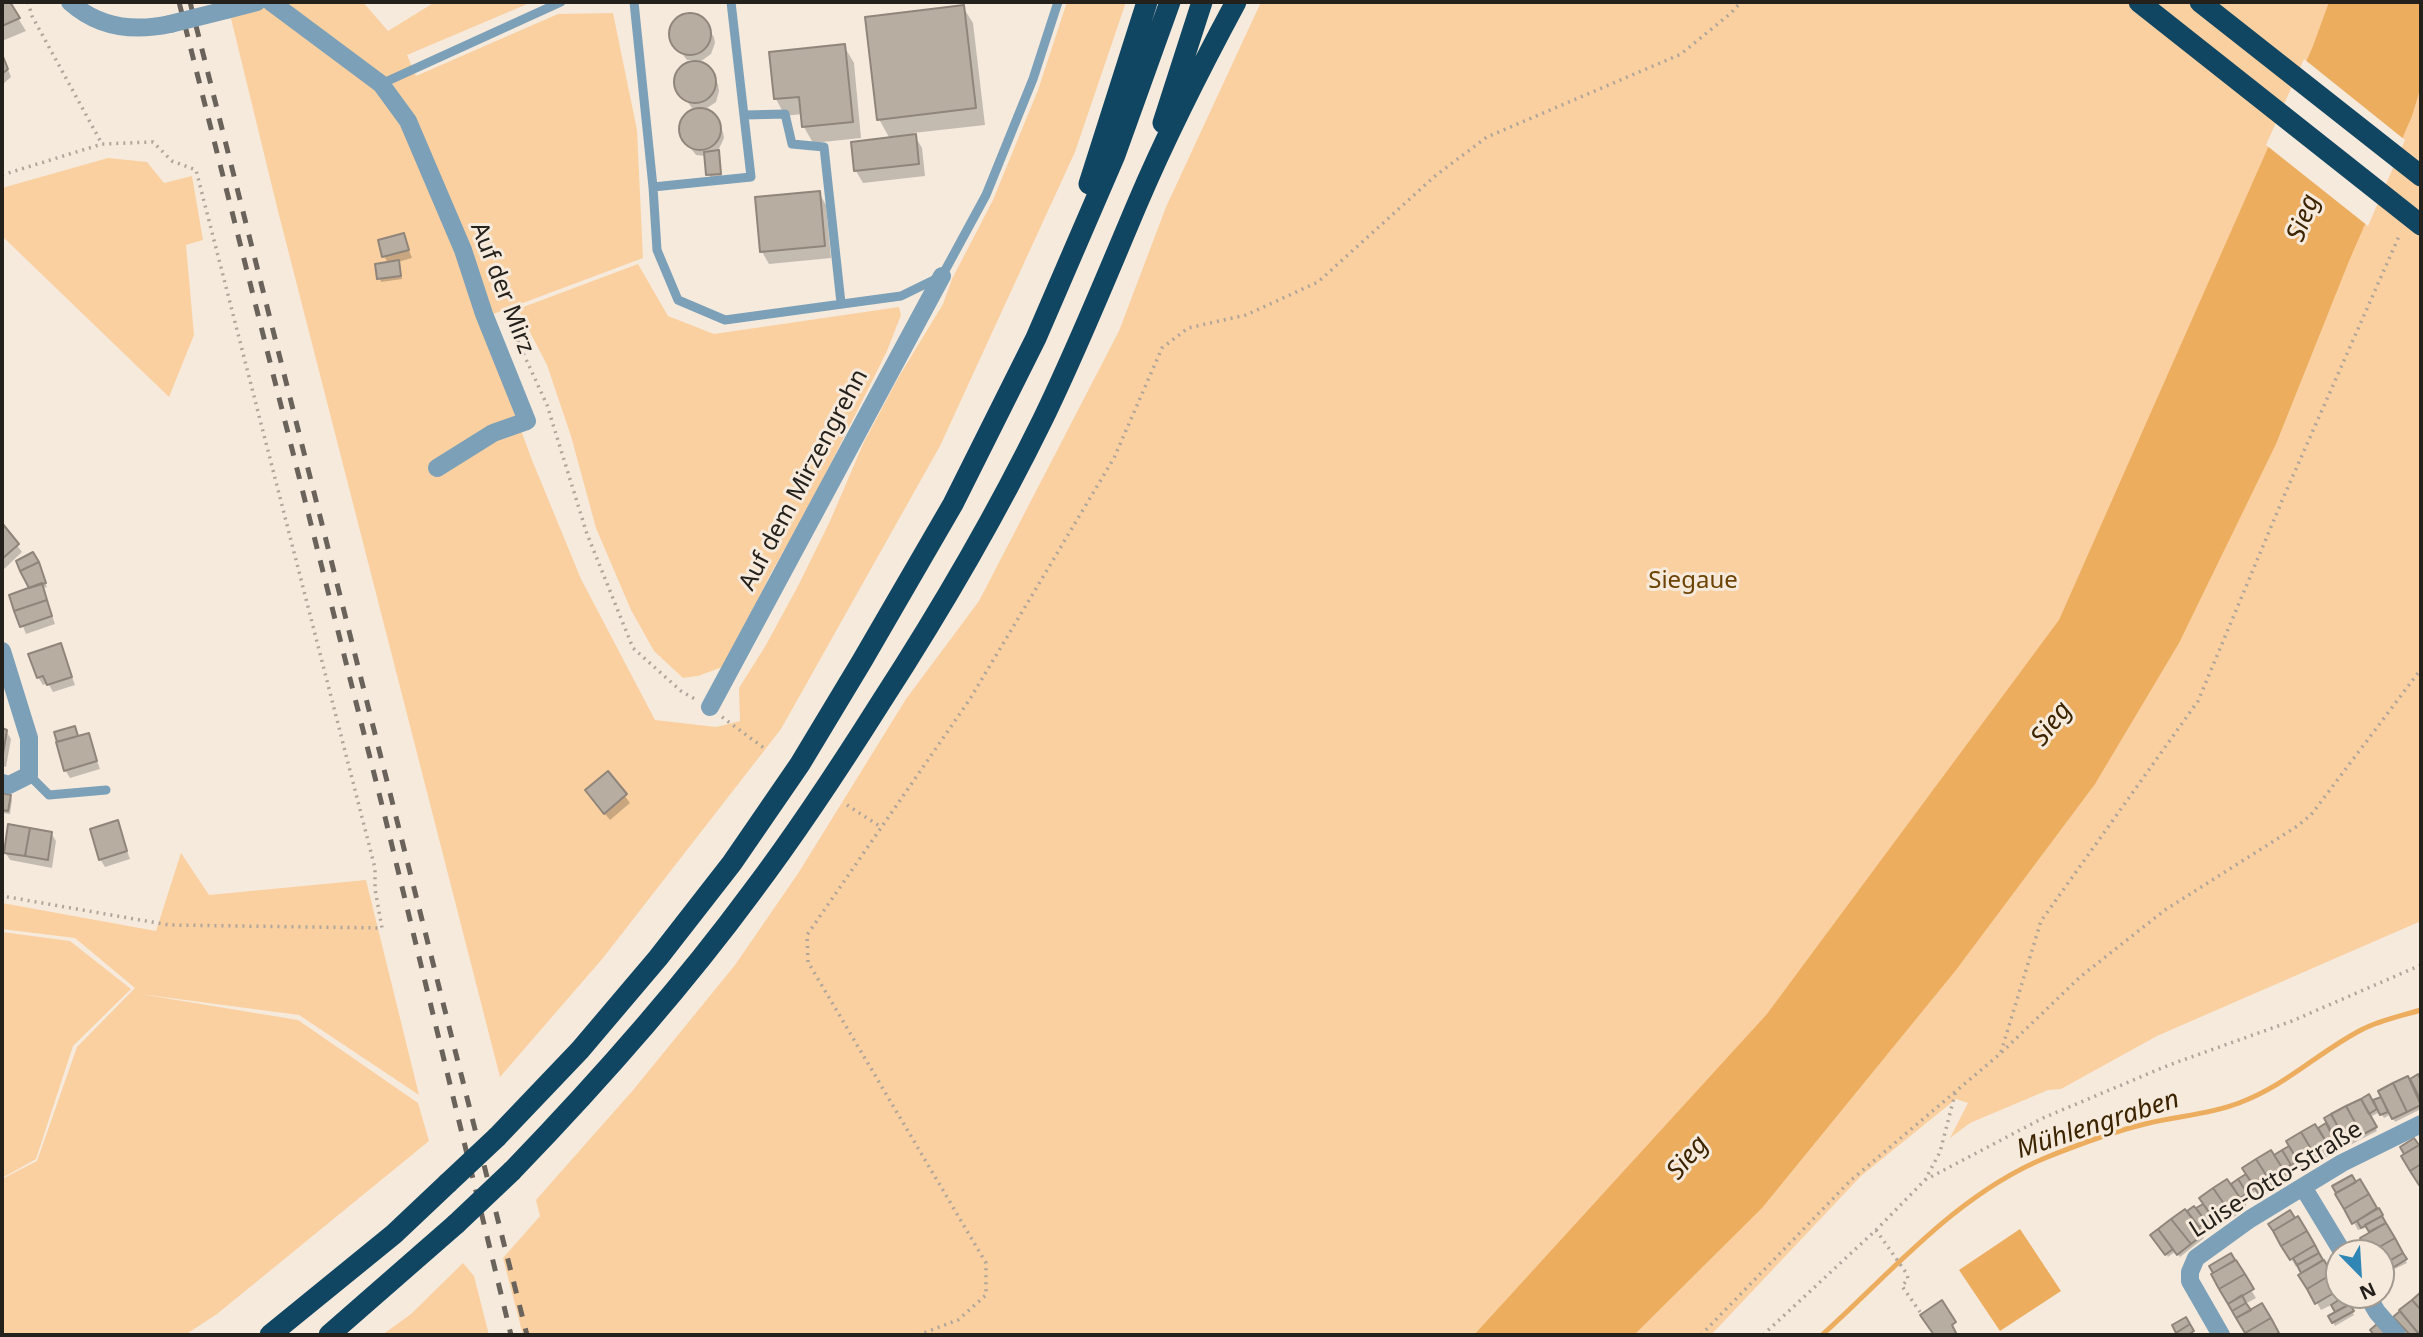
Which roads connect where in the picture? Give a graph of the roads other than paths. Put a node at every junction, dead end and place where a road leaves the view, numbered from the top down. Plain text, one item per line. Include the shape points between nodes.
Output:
1 (70, 2) edge
2 (257, 2) edge
3 (271, 2) edge
4 (560, 2) edge
5 (634, 2) edge
6 (732, 2) edge
7 (1058, 2) edge
8 (1147, 2) edge
9 (1170, 2) edge
10 (1202, 2) edge
11 (1236, 2) edge
12 (2139, 2) edge
13 (2200, 2) edge
14 (381, 84) junction
15 (745, 115) junction
16 (2421, 176) edge
17 (653, 187) junction
18 (1140, 199) junction
19 (2412, 227) edge
20 (942, 276) junction
21 (841, 303) junction
22 (1036, 338) junction
23 (437, 468) dead end
24 (2, 651) edge
25 (710, 707) road end
26 (29, 775) junction
27 (2, 783) edge
28 (106, 790) dead end
29 (2421, 1124) edge
30 (2304, 1187) junction
31 (2335, 1239) edge
32 (2375, 1309) edge
33 (270, 1335) edge
34 (329, 1335) edge
35 (2221, 1335) edge
36 (2397, 1335) edge

1 - 2 street, bridge via 108,25 135,29
3 - 14 street, Auf der Mirz
4 - 14 lane
5 - 17 lane
6 - 15 lane
7 - 20 lane, Auf dem Mirzengrehn via 986,195
8 - 22 highway
9 - 22 highway via 1115,155
10 - 18 highway
11 - 18 highway
12 - 19 highway, bridge
13 - 16 highway
14 - 23 street, Auf der Mirz via 408,121 463,250 527,421 493,433
15 - 17 lane via 751,177
15 - 21 lane via 785,114 792,144 824,147
17 - 21 lane via 657,250 678,300 725,320
18 - 34 highway, bridge via 1094,310 1000,503 927,631 795,834 707,951 612,1064 512,1171
20 - 21 lane via 901,296
20 - 25 street, Auf dem Mirzengrehn
22 - 33 highway, bridge via 953,503 863,661 732,863 580,1050 497,1137 394,1234
24 - 26 street via 29,738
26 - 27 street via 9,785
26 - 28 lane via 49,796
29 - 30 street, Luise-Otto-Straße
30 - 31 street
30 - 35 street, Luise-Otto-Straße via 2212,1245 2192,1265 2190,1281
32 - 36 street

